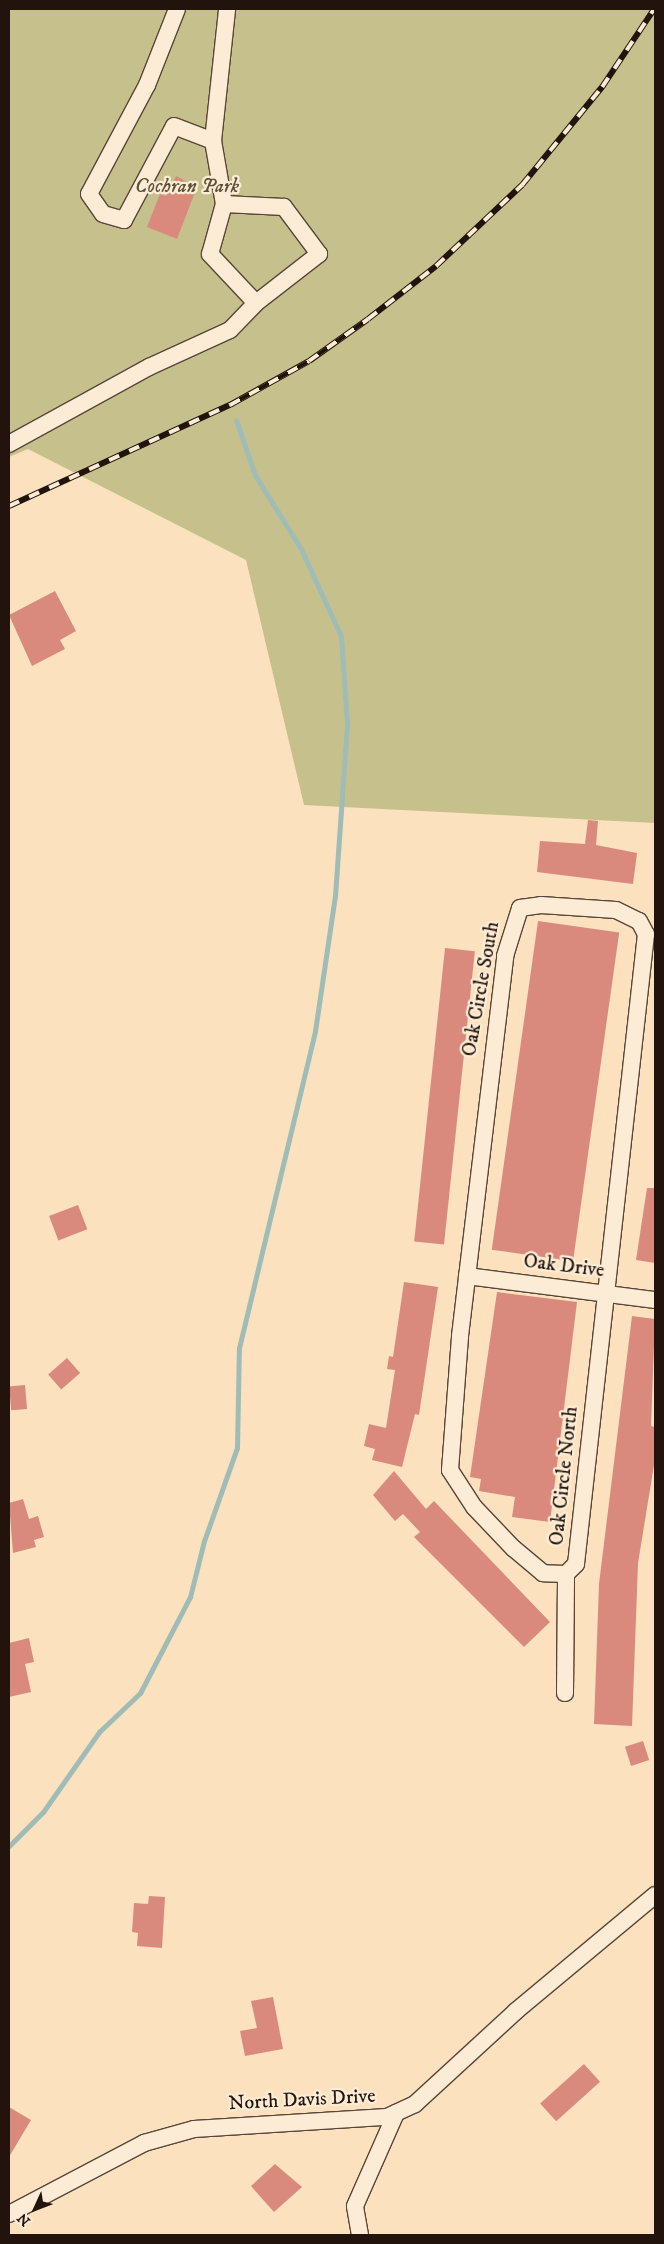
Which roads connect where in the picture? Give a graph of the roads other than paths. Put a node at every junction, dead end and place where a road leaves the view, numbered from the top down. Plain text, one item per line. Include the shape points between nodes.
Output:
1 (178, 9) edge
2 (227, 9) edge
3 (213, 141) junction
4 (224, 204) junction
5 (256, 303) junction
6 (9, 444) edge
7 (467, 1276) junction
8 (605, 1293) junction
9 (655, 1300) edge
10 (566, 1574) junction
11 (565, 1693) dead end
12 (655, 1895) edge
13 (396, 2113) junction
14 (9, 2214) edge
15 (360, 2235) edge

1 - 3 street via 147,85 89,194 103,214 124,220 174,126
2 - 3 street
3 - 4 street
4 - 5 street via 210,254
4 - 5 street via 284,207 319,254
5 - 6 street via 230,330 149,367
7 - 8 street, Oak Drive
7 - 8 street, Oak Circle South via 492,1040 512,925 520,908 616,910 639,921 646,934
7 - 10 street, Oak Circle North via 450,1470 474,1507 514,1550 543,1573
8 - 9 street, Oak Drive
8 - 10 street, Oak Circle North via 576,1564
10 - 11 street
12 - 13 street, North Davis Drive via 516,2011 415,2104
13 - 14 street, North Davis Drive via 194,2128 144,2143
13 - 15 street via 355,2206

